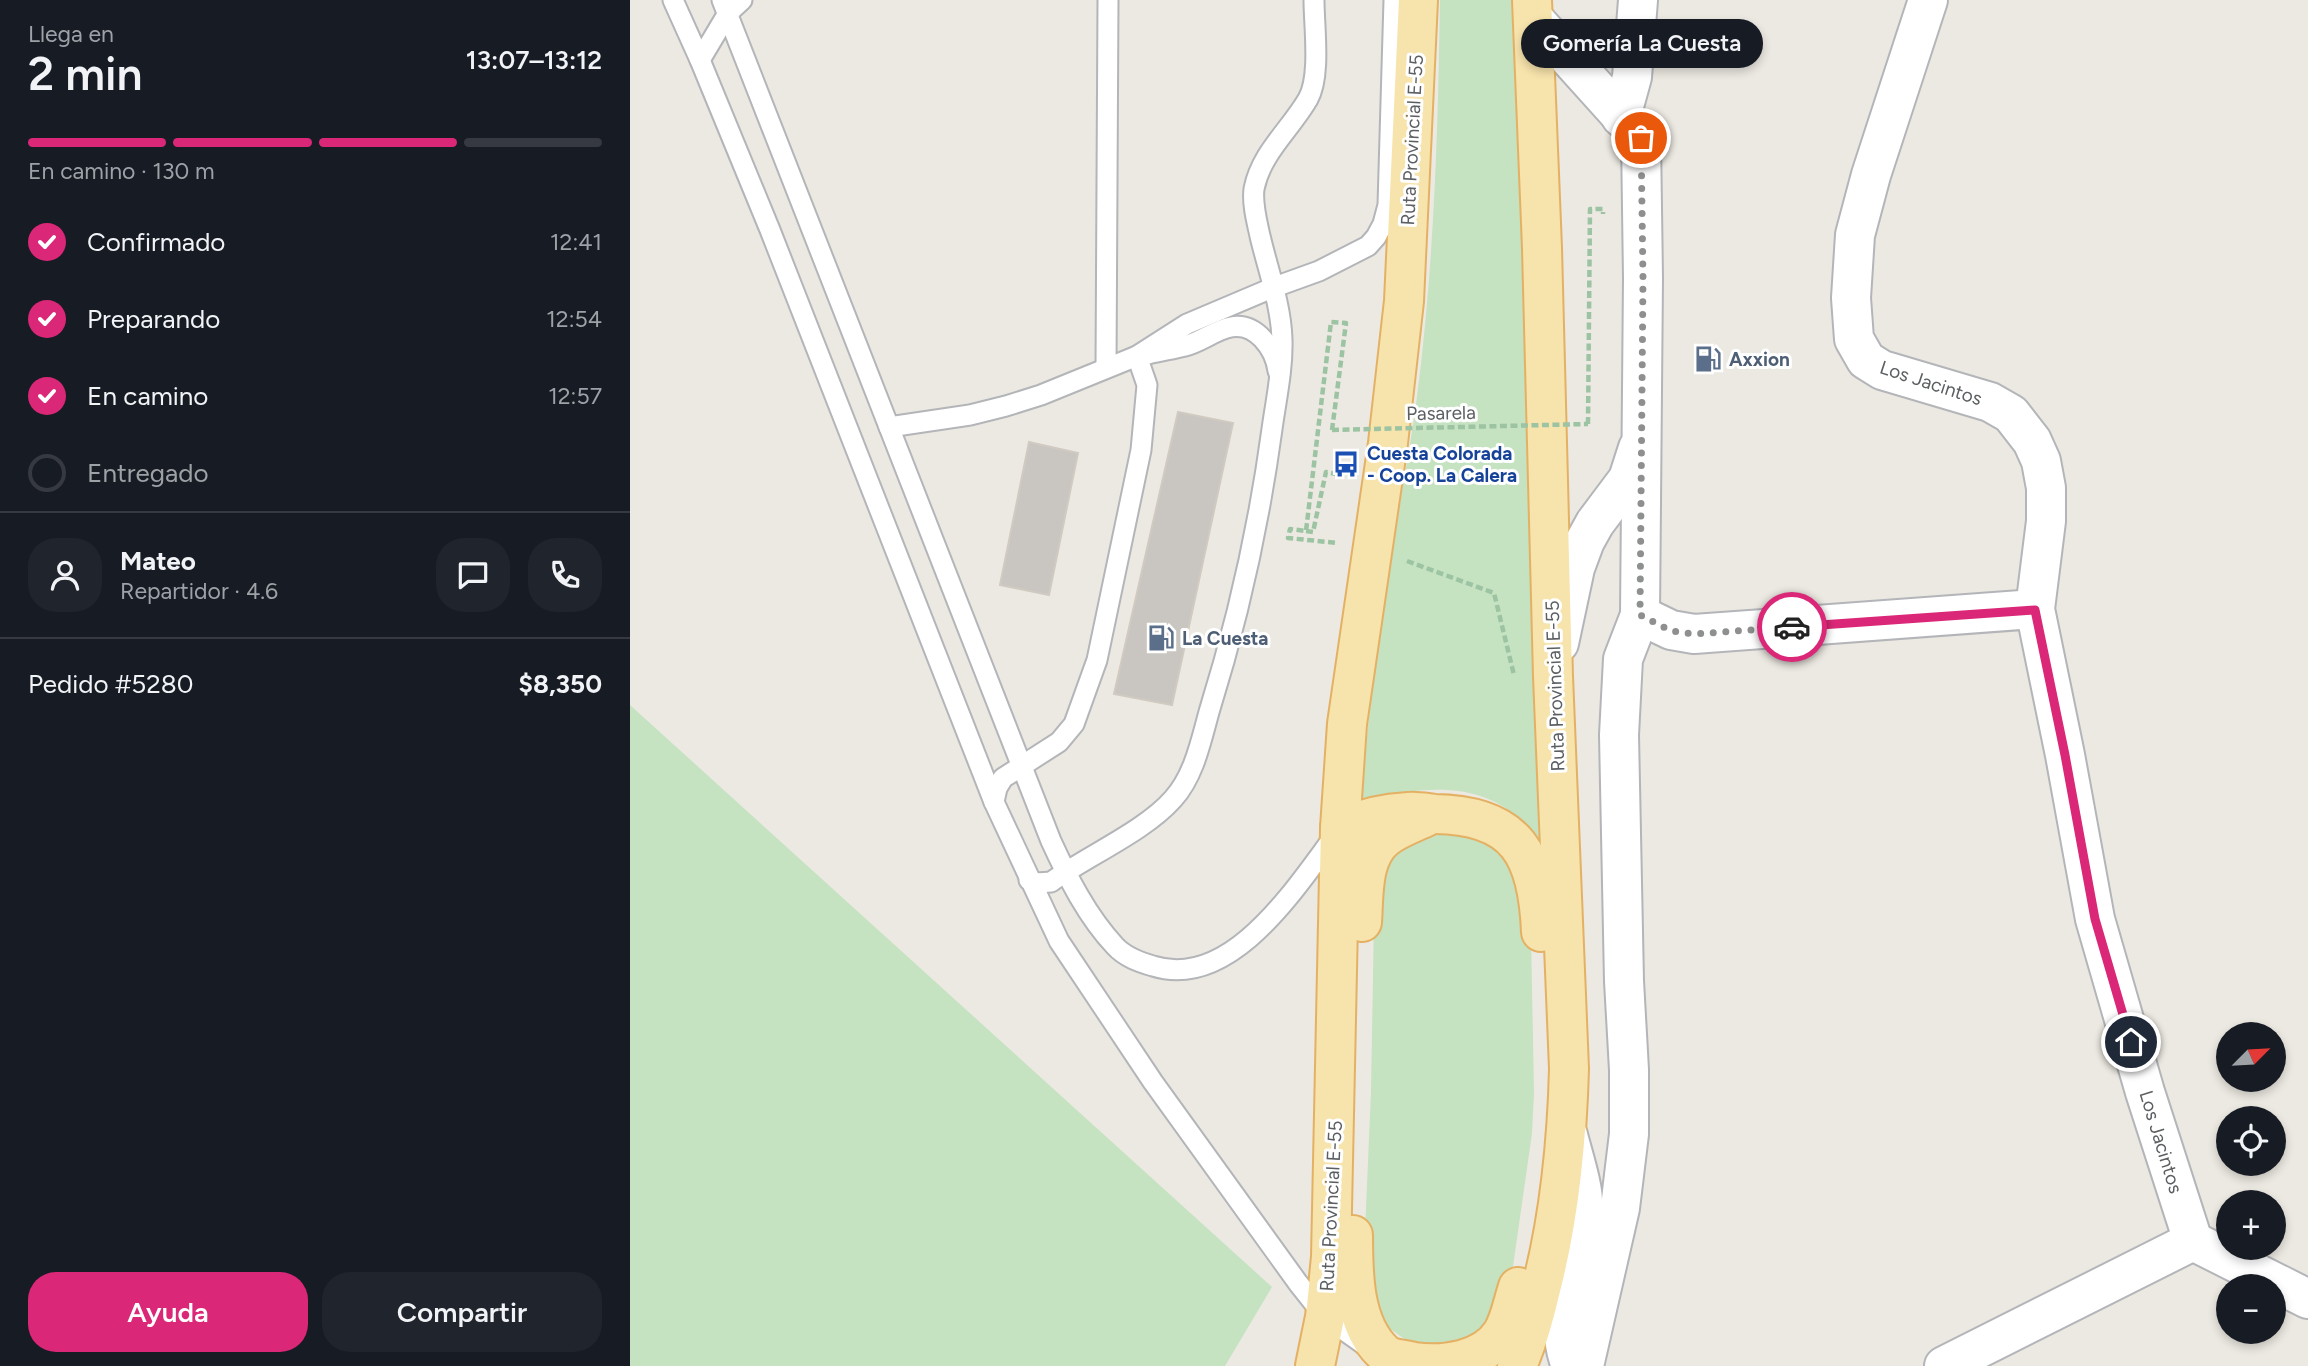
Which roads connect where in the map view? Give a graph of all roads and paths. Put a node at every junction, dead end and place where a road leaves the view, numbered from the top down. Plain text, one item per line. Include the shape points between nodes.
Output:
1 (673, 0) edge
2 (1108, 0) edge
3 (1314, 0) edge
4 (1394, 0) edge
5 (1418, 0) edge
6 (1638, 0) edge
7 (1928, 0) edge
8 (731, 4) edge
9 (1532, 9) edge
10 (700, 60) junction
11 (1621, 117) junction
12 (1603, 223) dead end
13 (1281, 289) junction
14 (1136, 356) junction
15 (1106, 368) junction
16 (1279, 377) junction
17 (889, 426) junction
18 (1642, 435) junction
19 (1342, 475) dead end
20 (1306, 531) junction
21 (1372, 547) junction
22 (2035, 610) junction
23 (1640, 615) junction
24 (1553, 676) junction
25 (1514, 679) dead end
26 (1020, 765) junction
27 (994, 802) junction
28 (1434, 814) junction
29 (1340, 828) junction
30 (1065, 872) junction
31 (1029, 880) junction
32 (1337, 1007) junction
33 (1569, 1012) junction
34 (1335, 1127) junction
35 (1567, 1133) junction
36 (2193, 1241) junction
37 (2308, 1299) edge
38 (1325, 1317) junction
39 (1391, 1359) edge
40 (1315, 1366) edge
41 (1517, 1366) edge
42 (1571, 1366) edge
43 (1584, 1366) edge
44 (1944, 1366) edge

1 - 10 lane
2 - 15 lane
3 - 13 lane via 1315,78 1308,98 1263,162 1254,191 1256,220
4 - 13 lane via 1388,205 1383,224 1358,252
5 - 21 main road, Ruta Provincial E-55 via 1404,301
6 - 11 street via 1632,77
7 - 22 street, Los Jacintos via 1855,235 1854,339 1866,360 1882,370 1990,402 2011,414 2032,441 2046,488
8 - 10 lane
8 - 17 lane
9 - 11 street
9 - 24 main road, Ruta Provincial E-55
10 - 27 lane
11 - 18 street via 1641,138
12 - 20 path, Pasarela, bridge via 1603,209 1590,209 1588,424 1332,430 1346,323 1331,322
13 - 14 lane via 1187,324
13 - 16 lane
13 - 16 lane via 1292,333
14 - 15 lane
14 - 16 lane via 1186,346 1239,327 1250,330 1270,348
14 - 26 lane via 1147,385 1142,450 1097,660 1074,724 1059,742
15 - 17 lane via 1006,406
16 - 30 lane via 1245,582 1219,682 1185,781 1173,799 1145,822
17 - 26 lane
18 - 23 street
18 - 24 street via 1628,479 1595,523 1575,568
19 - 20 path via 1326,472 1313,532
20 - 21 path via 1290,529 1288,538
21 - 25 path via 1494,593
21 - 29 main road, Ruta Provincial E-55 via 1347,724
22 - 23 street via 1694,634 1671,631
22 - 36 street, Los Jacintos via 2095,919
23 - 43 street via 1623,659 1619,724 1629,1134 1620,1208
24 - 33 main road, Ruta Provincial E-55
26 - 27 lane via 1003,778
26 - 30 lane
27 - 31 lane
28 - 29 main road via 1384,814
28 - 32 main road via 1386,837 1376,847 1365,877 1360,951
28 - 33 main road via 1473,816 1506,831 1520,847 1536,881 1542,958
29 - 30 lane via 1259,928 1228,954 1194,969 1160,968 1116,948
29 - 32 main road, Ruta Provincial E-55
30 - 31 lane via 1051,882
31 - 38 lane via 1059,941 1114,1026
32 - 34 main road, Ruta Provincial E-55
33 - 35 main road, Ruta Provincial E-55
34 - 38 main road, Ruta Provincial E-55
34 - 39 main road via 1354,1186 1356,1291 1366,1326
35 - 39 main road via 1536,1197 1518,1286 1502,1333 1463,1361 1429,1365
35 - 41 main road, Ruta Provincial E-55 via 1548,1262
35 - 42 street via 1583,1201 1564,1312 1564,1348
36 - 37 street
36 - 44 street
38 - 39 lane
38 - 40 main road, Ruta Provincial E-55

